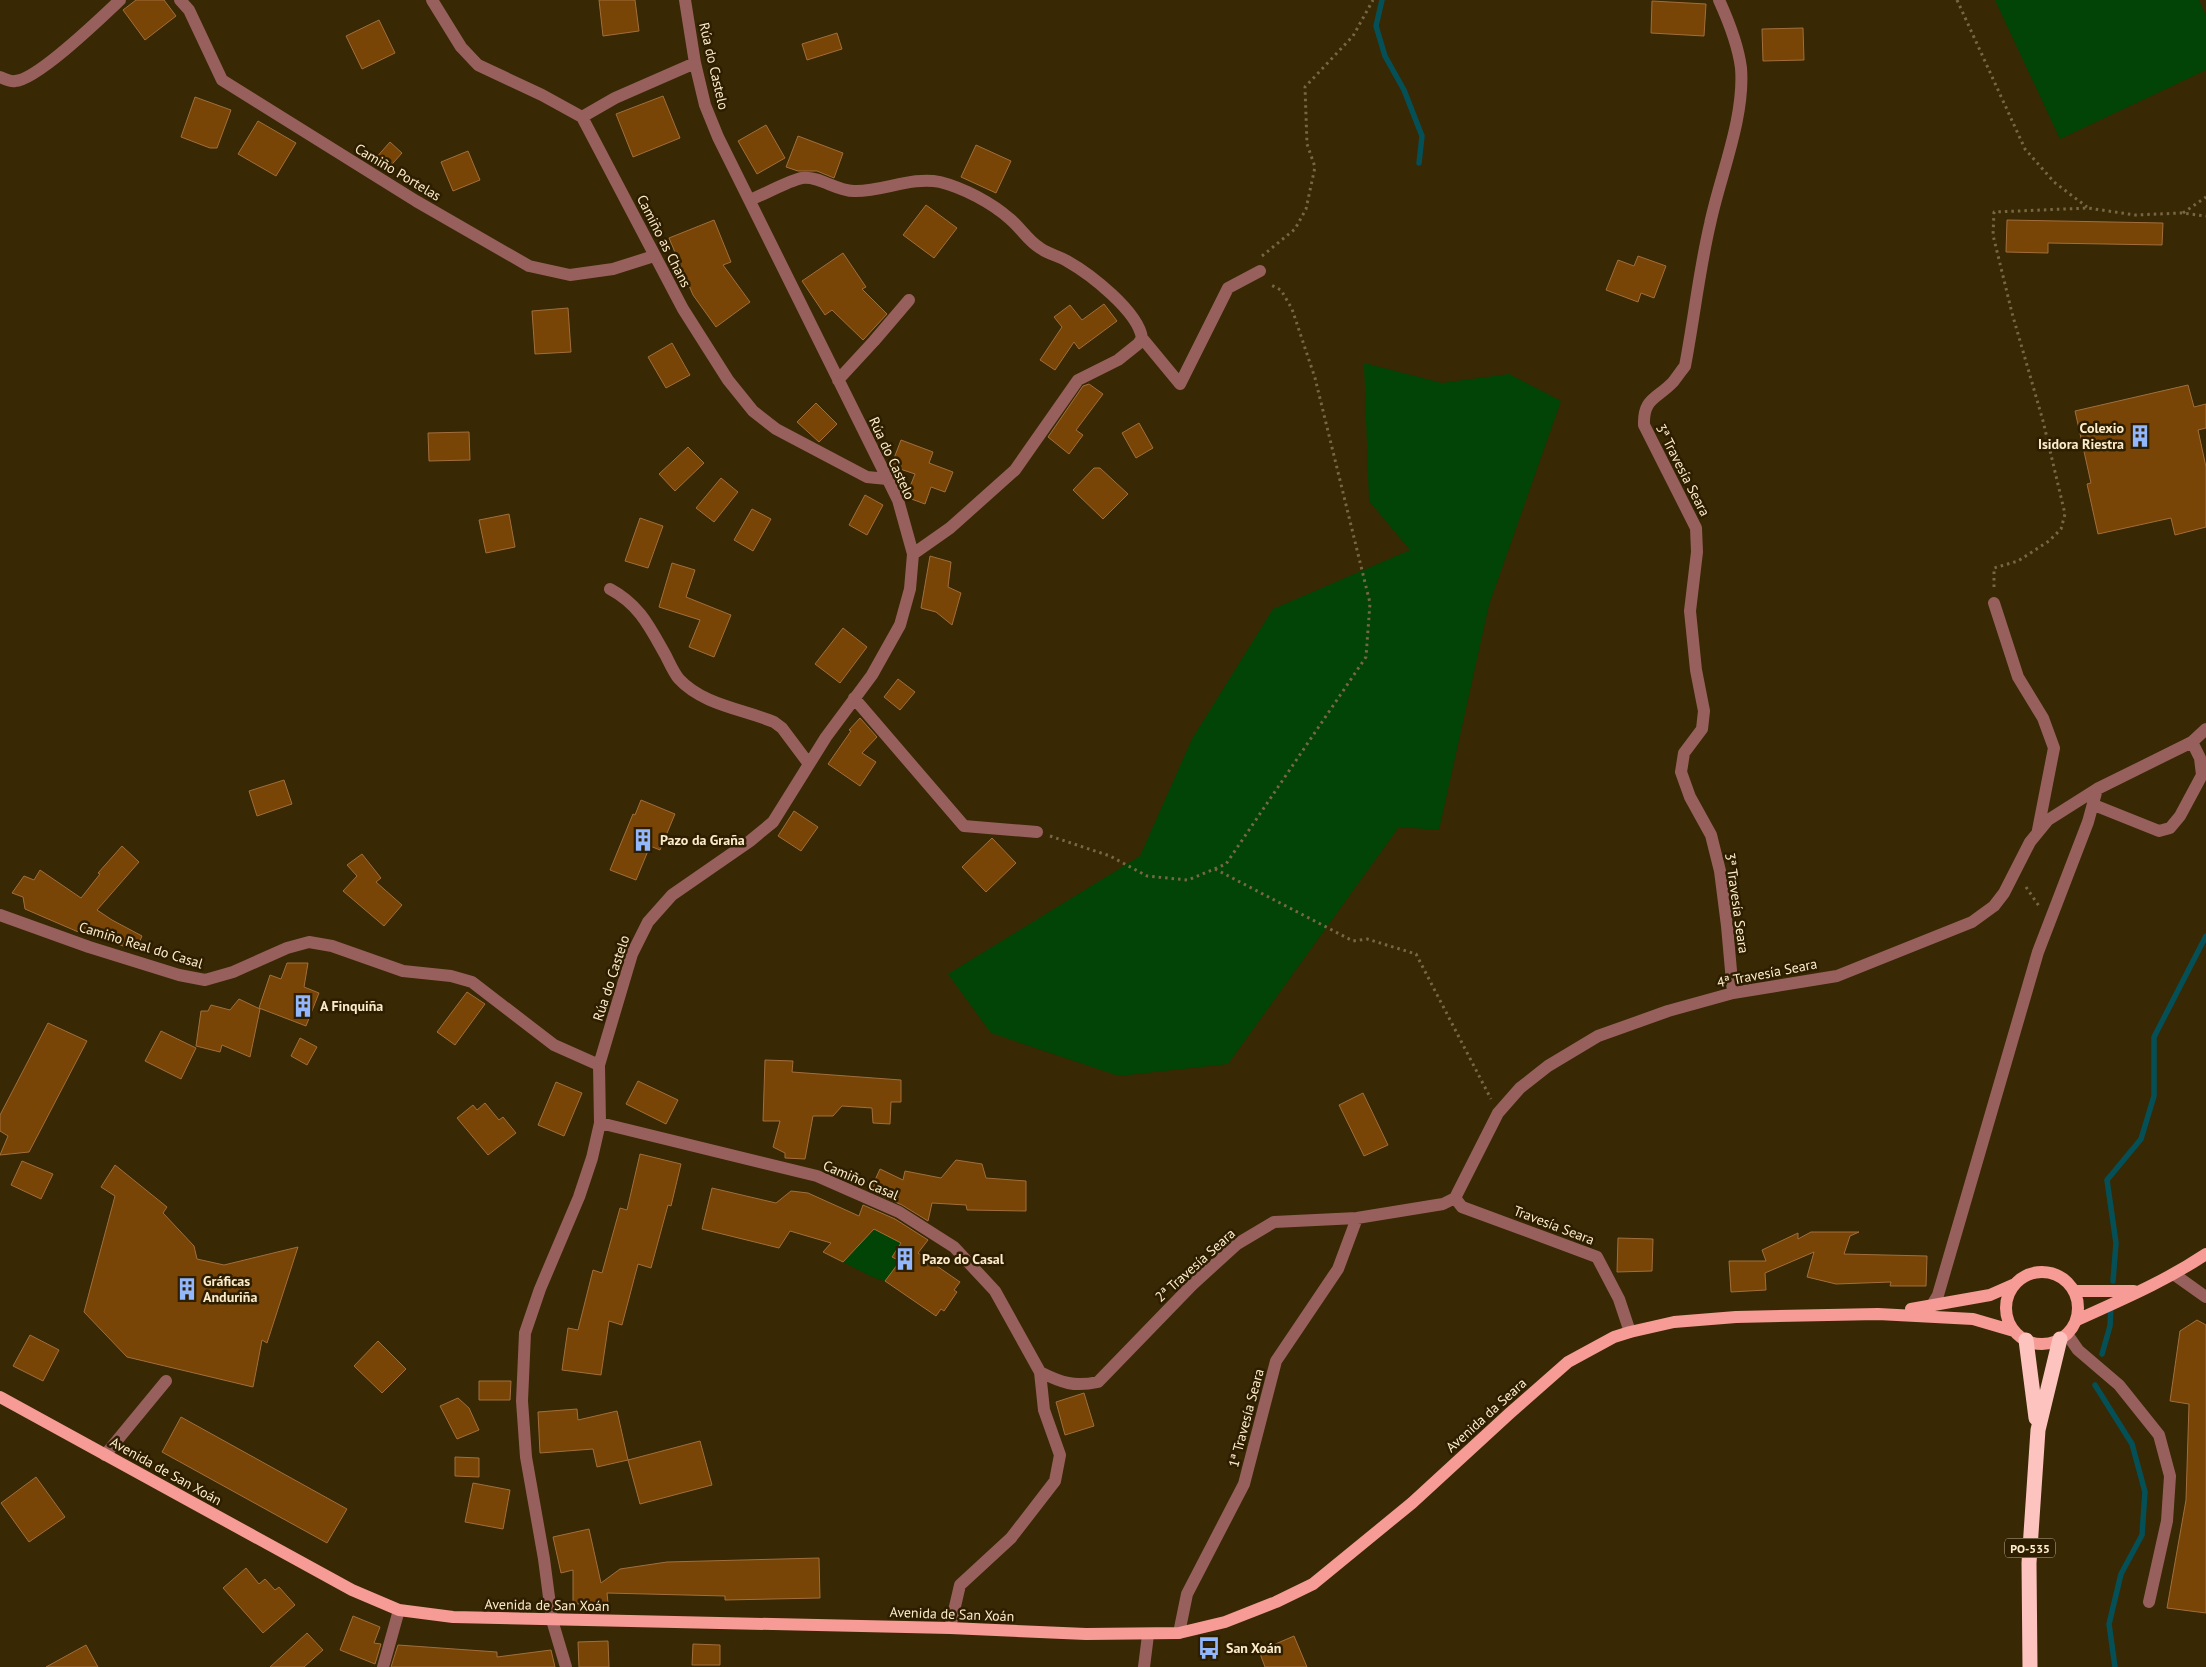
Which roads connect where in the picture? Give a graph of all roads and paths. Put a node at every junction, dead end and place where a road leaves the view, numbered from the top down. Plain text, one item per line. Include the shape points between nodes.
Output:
1 (120, 0) edge
2 (180, 0) edge
3 (432, 0) edge
4 (685, 0) edge
5 (1373, 0) edge
6 (1719, 0) edge
7 (1957, 0) edge
8 (695, 63) junction
9 (0, 77) edge
10 (582, 117) junction
11 (2206, 197) edge
12 (750, 200) junction
13 (2088, 208) junction
14 (2182, 213) junction
15 (2206, 216) edge
16 (654, 256) junction
17 (1260, 271) junction
18 (909, 300) dead end
19 (1142, 338) junction
20 (838, 380) junction
21 (888, 479) junction
22 (914, 554) junction
23 (610, 589) dead end
24 (1994, 603) joint
25 (854, 698) junction
26 (2206, 729) edge
27 (2192, 742) junction
28 (809, 764) junction
29 (2097, 789) junction
30 (2094, 805) junction
31 (2038, 830) junction
32 (1037, 832) joint
33 (1215, 868) junction
34 (2012, 878) junction
35 (2040, 907) dead end
36 (0, 915) edge
37 (1732, 993) junction
38 (600, 1065) junction
39 (1498, 1113) junction
40 (600, 1123) junction
41 (1455, 1198) junction
42 (1357, 1218) junction
43 (2206, 1254) edge
44 (2175, 1275) junction
45 (2015, 1284) junction
46 (2075, 1291) junction
47 (2144, 1291) junction
48 (2206, 1297) edge
49 (1932, 1307) junction
50 (1878, 1314) junction
51 (2077, 1320) junction
52 (1630, 1332) junction
53 (2020, 1336) junction
54 (2063, 1337) junction
55 (1040, 1372) junction
56 (166, 1381) dead end
57 (0, 1397) edge
58 (2038, 1430) junction
59 (105, 1455) junction
60 (2149, 1602) dead end
61 (399, 1610) junction
62 (552, 1620) junction
63 (950, 1628) junction
64 (1179, 1633) junction
65 (1148, 1635) junction
66 (383, 1667) edge
67 (566, 1667) edge
68 (1144, 1667) edge
69 (2030, 1667) edge

1 - 9 street via 79,38 25,79 13,82
2 - 16 street, Camiño Portelas via 189,10 222,80 416,201 529,266 570,275 613,269
3 - 10 street via 461,47 478,65
4 - 8 street, Rúa do Castelo
5 - 17 path via 1353,36 1305,87 1307,144 1315,167 1306,209 1295,230 1263,254
6 - 37 street, 3ª Travesía Seara via 1733,32 1741,68 1740,98 1710,224 1685,366 1649,401 1644,412 1644,425 1696,528 1697,552 1690,611 1704,711 1702,729 1684,753 1681,772 1690,797 1711,835 1720,871
7 - 13 path via 2025,149 2054,182
8 - 10 street via 615,98
8 - 12 street, Rúa do Castelo via 705,105
10 - 16 street, Camiño as Chans
11 - 14 path
12 - 19 street via 802,178 854,191 940,182 985,200 1039,248 1094,279 1114,296 1141,330
12 - 20 street, Rúa do Castelo
13 - 14 path via 2135,215
13 - 24 path via 1994,212 1993,235 2066,514 2061,529 2049,541 2018,561 1994,568
14 - 15 path
16 - 21 street, Camiño as Chans via 718,364 753,411 776,429 867,477
17 - 19 street via 1228,288 1180,384
17 - 33 path via 1267,282 1281,290 1292,309 1315,378 1370,603 1366,657 1226,864
18 - 20 street
19 - 22 street via 1118,360 1078,380 1014,470 950,528
20 - 21 street, Rúa do Castelo
21 - 22 street, Rúa do Castelo via 898,500
22 - 25 street, Rúa do Castelo via 910,589 900,625 872,675
23 - 28 street via 625,597 642,613 678,678 690,689 712,701 774,722
24 - 31 street via 2018,677 2043,718 2054,748
25 - 28 street, Rúa do Castelo
25 - 32 street via 964,826
26 - 27 street, 4ª Travesía Seara
27 - 29 street, 4ª Travesía Seara
27 - 30 street via 2200,758 2202,775 2170,828 2158,831
28 - 38 street, Rúa do Castelo via 773,822 672,895 648,922 632,954
29 - 30 street
29 - 31 street, 4ª Travesía Seara via 2048,820
30 - 49 street via 2038,952
31 - 34 street, 4ª Travesía Seara
32 - 33 path via 1110,856 1147,876 1188,880
33 - 39 path via 1353,941 1367,939 1416,954
34 - 35 path via 2025,886
34 - 37 street, 4ª Travesía Seara via 1994,906 1972,922 1837,976
36 - 38 street, Camiño Real do Casal via 89,947 205,980 309,942 332,946 403,971 451,976 472,982 554,1045
37 - 39 street, 4ª Travesía Seara via 1598,1036 1520,1088
38 - 40 street, Rúa do Castelo
39 - 41 street, 4ª Travesía Seara
40 - 55 street, Camiño Casal via 817,1176 899,1212 954,1247 995,1291
40 - 62 street, Rúa do Castelo via 579,1197 525,1333 522,1401 526,1457
41 - 42 street, 2ª Travesía Seara via 1443,1204
41 - 52 street, Travesía Seara via 1462,1207 1596,1257 1619,1299
42 - 55 street, 2ª Travesía Seara via 1274,1222 1238,1244 1192,1285 1098,1382 1080,1386 1057,1381
42 - 64 street, 1ª Travesía Seara via 1338,1269 1276,1361 1244,1484 1187,1594
43 - 44 main road
44 - 47 main road
44 - 48 street
45 - 46 main road via 2029,1274 2047,1272 2063,1278
45 - 49 main road, Avenida da Seara via 1990,1296
45 - 53 main road via 2009,1292 2006,1312
46 - 47 main road
46 - 51 main road
47 - 51 main road
49 - 50 main road, Avenida da Seara
50 - 52 main road, Avenida da Seara via 1736,1317 1674,1322
50 - 53 main road, Avenida da Seara via 1973,1319
51 - 54 main road
52 - 64 main road, Avenida da Seara via 1568,1362 1412,1503 1313,1584 1225,1622
53 - 54 main road via 2043,1344
53 - 58 highway, PO-535
54 - 58 highway, PO-535
54 - 60 street via 2118,1385 2160,1435 2170,1476 2167,1521
55 - 63 street via 1044,1410 1060,1455 1055,1481 1012,1538 960,1586
56 - 59 street
57 - 59 main road, Avenida de San Xoán
58 - 69 highway, PO-535 via 2029,1563
59 - 61 main road, Avenida de San Xoán via 352,1590
61 - 62 main road, Avenida de San Xoán via 453,1617
61 - 66 street
62 - 63 main road, Avenida de San Xoán
62 - 67 street, Rúa do Castelo
63 - 65 main road, Avenida de San Xoán
64 - 65 main road, Avenida da Seara
65 - 68 street

